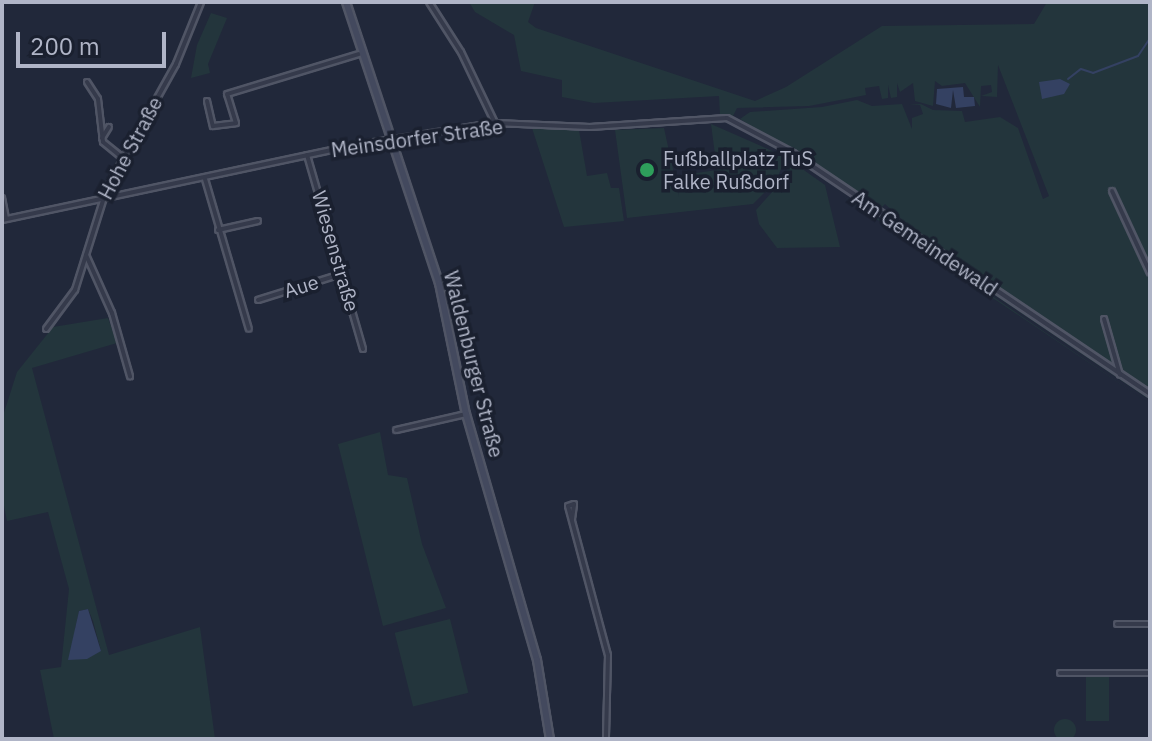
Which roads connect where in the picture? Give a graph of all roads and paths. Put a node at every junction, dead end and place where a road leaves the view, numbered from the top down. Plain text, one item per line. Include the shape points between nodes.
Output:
1 (201, 2) edge
2 (346, 2) edge
3 (429, 2) edge
4 (359, 54) junction
5 (87, 82) dead end
6 (207, 101) dead end
7 (727, 118) joint
8 (495, 123) junction
9 (109, 127) dead end
10 (102, 138) junction
11 (391, 140) junction
12 (307, 154) junction
13 (123, 158) junction
14 (205, 179) junction
15 (1112, 191) dead end
16 (2, 198) edge
17 (102, 201) junction
18 (4, 219) edge
19 (258, 221) dead end
20 (218, 230) junction
21 (85, 253) junction
22 (344, 273) junction
23 (1150, 273) edge
24 (258, 300) dead end
25 (1104, 319) dead end
26 (46, 329) dead end
27 (249, 329) dead end
28 (363, 349) dead end
29 (1120, 375) junction
30 (130, 376) dead end
31 (1150, 394) edge
32 (466, 414) junction
33 (396, 430) dead end
34 (572, 519) dead end
35 (1117, 624) dead end
36 (1150, 624) edge
37 (1060, 673) dead end
38 (1150, 673) edge
39 (550, 739) edge
40 (606, 739) edge

1 - 13 street, Hohe Straße via 176,64
2 - 4 main road, Waldenburger Straße
3 - 8 street via 461,52
4 - 6 street via 227,94 236,123 213,126
4 - 11 main road, Waldenburger Straße
5 - 10 street via 98,99
7 - 8 street, Meinsdorfer Straße via 590,127
7 - 29 street, Am Gemeindewald via 793,153
8 - 11 street, Meinsdorfer Straße
9 - 10 street
10 - 13 street
11 - 12 street, Meinsdorfer Straße
11 - 32 main road, Waldenburger Straße via 439,283
12 - 14 street, Meinsdorfer Straße
12 - 22 street, Wiesenstraße
13 - 17 street, Hohe Straße
14 - 17 street, Meinsdorfer Straße
14 - 20 street
15 - 23 street
16 - 18 street
17 - 18 street, Meinsdorfer Straße
17 - 21 street, Hohe Straße
19 - 20 street
20 - 27 street
21 - 26 street, Hohe Straße via 75,290
21 - 30 street via 112,313
22 - 24 street, Aue
22 - 28 street, Wiesenstraße
25 - 29 street
29 - 31 street, Am Gemeindewald
32 - 33 street
32 - 39 main road, Waldenburger Straße via 529,625
34 - 40 street via 608,655
35 - 36 street
37 - 38 street

